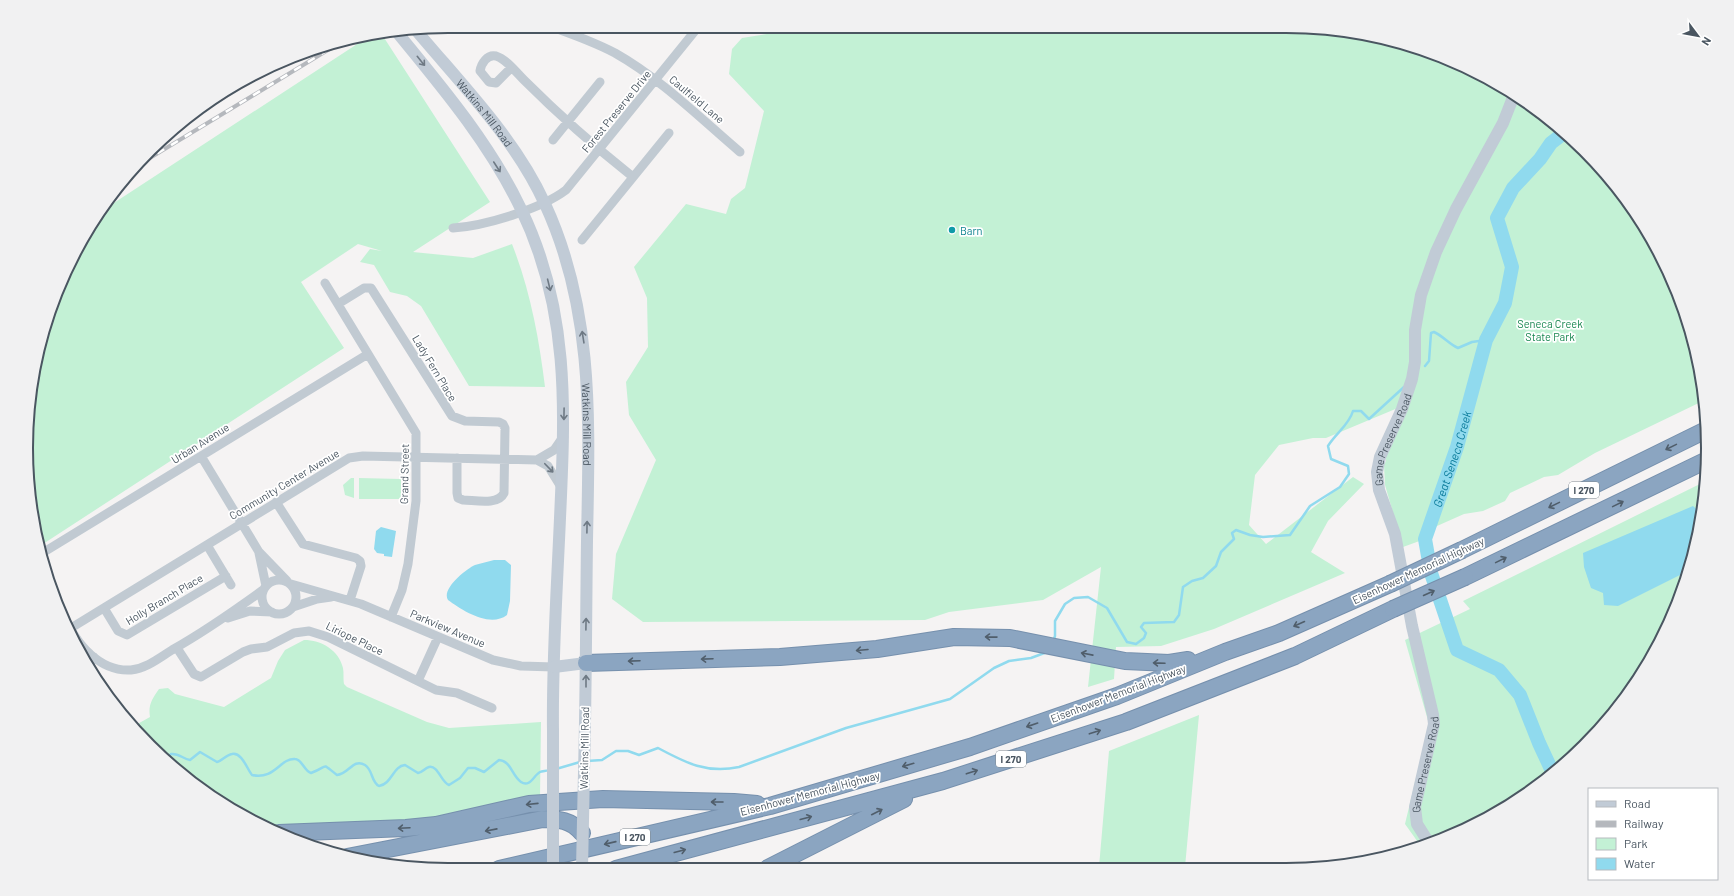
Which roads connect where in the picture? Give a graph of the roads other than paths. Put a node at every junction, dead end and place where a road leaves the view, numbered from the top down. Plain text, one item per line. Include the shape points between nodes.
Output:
1 (566, 33) edge
2 (694, 33) edge
3 (419, 34) edge
4 (400, 36) edge
5 (511, 68) dead end
6 (656, 81) junction
7 (600, 82) dead end
8 (1512, 100) edge
9 (567, 122) junction
10 (669, 133) dead end
11 (553, 140) dead end
12 (600, 150) junction
13 (740, 152) dead end
14 (633, 177) junction
15 (544, 203) junction
16 (522, 211) junction
17 (453, 228) dead end
18 (582, 240) dead end
19 (325, 283) dead end
20 (338, 304) junction
21 (368, 354) junction
22 (1700, 433) edge
23 (564, 436) junction
24 (201, 456) junction
25 (417, 457) junction
26 (457, 458) junction
27 (504, 459) junction
28 (537, 460) junction
29 (1700, 463) edge
30 (562, 488) junction
31 (276, 502) junction
32 (241, 523) junction
33 (207, 545) junction
34 (46, 551) edge
35 (259, 552) junction
36 (226, 576) junction
37 (289, 583) junction
38 (231, 585) dead end
39 (265, 588) junction
40 (336, 596) junction
41 (350, 600) junction
42 (293, 607) junction
43 (104, 608) junction
44 (273, 612) junction
45 (391, 617) junction
46 (221, 620) junction
47 (74, 626) edge
48 (438, 637) junction
49 (84, 647) edge
50 (177, 648) junction
51 (1225, 652) junction
52 (94, 657) junction
53 (92, 660) edge
54 (586, 663) junction
55 (554, 667) junction
56 (418, 681) junction
57 (492, 708) dead end
58 (943, 781) junction
59 (770, 806) junction
60 (548, 819) junction
61 (293, 832) edge
62 (582, 833) junction
63 (1426, 838) edge
64 (363, 854) edge
65 (525, 863) edge
66 (552, 863) edge
67 (582, 863) edge
68 (635, 863) edge
69 (778, 863) edge

1 - 6 street, Caulfield Lane via 604,48
2 - 6 street, Forest Preserve Drive
3 - 15 main road, Watkins Mill Road via 494,123 522,164
4 -> 16 main road, Watkins Mill Road via 442,87 477,136
5 - 9 street
6 - 12 street, Forest Preserve Drive
6 - 13 street, Caulfield Lane
7 - 9 street
8 - 63 main road, Game Preserve Road via 1503,123 1456,209 1436,252 1421,295 1415,330 1412,379 1402,409 1380,457 1377,472 1379,490 1396,534 1412,626 1434,715 1415,807 1417,824
9 - 11 street
9 - 12 street
10 - 14 street
12 - 14 street
12 - 15 street, Forest Preserve Drive via 569,187
14 - 18 street
15 - 16 street, Forest Preserve Drive
54 -> 15 main road, Watkins Mill Road via 587,376 578,308 566,259
16 - 17 street, Forest Preserve Drive via 471,227
16 -> 23 main road, Watkins Mill Road via 544,268 554,309 563,367
19 - 20 street, Grand Street
20 - 21 street, Grand Street
20 - 27 street, Lady Fern Place via 364,288 371,288 448,412 460,420 503,424
21 - 24 street, Urban Avenue
21 - 25 street, Grand Street via 414,429 417,438
22 -> 51 highway, Eisenhower Memorial Highway / I 270, bridge via 1390,584 1279,633
23 - 28 street via 554,450
23 - 30 main road, Watkins Mill Road
24 - 32 street
24 - 34 street, Urban Avenue
25 - 26 street, Community Center Avenue
25 - 31 street, Community Center Avenue via 350,458
25 - 45 street, Grand Street via 408,568
26 - 27 street, Community Center Avenue
26 - 27 street via 457,496 463,500 496,501 503,496
27 - 28 street, Community Center Avenue
28 -> 30 street via 548,466
58 -> 29 highway, I 270, bridge via 1126,722 1295,656
30 - 55 main road, Watkins Mill Road
31 - 32 street, Community Center Avenue
31 - 41 street via 303,544 360,561 361,566
32 - 33 street, Community Center Avenue
32 - 35 street
33 - 36 street
33 - 43 street, Community Center Avenue
35 - 37 street
35 - 39 street
36 - 38 street
36 - 43 street, Holly Branch Place via 127,635 118,631
37 - 39 street via 278,579
37 - 40 street, Parkview Avenue
37 - 42 street via 296,592
39 - 44 street via 263,603
39 - 46 street
40 - 41 street, Parkview Avenue
40 - 42 street, Parkview Avenue
41 - 45 street, Parkview Avenue
42 - 44 street via 286,612
43 - 47 street, Community Center Avenue
44 - 46 street via 250,611
45 - 48 street, Parkview Avenue
46 - 50 street
48 - 55 street, Parkview Avenue via 493,660 521,666
48 - 56 street
49 - 52 street
50 - 52 street via 146,666 131,670 112,668
50 - 56 street, Liriope Place via 194,674 201,678 248,650 267,647 294,633 312,632
51 -> 54 highway via 1169,663 1125,661 1010,638 954,637 877,649 780,657
51 -> 59 highway, Eisenhower Memorial Highway / I 270 via 1117,696 970,747
52 - 53 street
54 - 55 main road
62 -> 54 main road, Watkins Mill Road, bridge
55 - 60 main road, Watkins Mill Road, bridge
56 - 57 street, Liriope Place via 441,691 457,693 481,708
68 -> 58 highway, I 270
69 -> 58 highway via 892,804
59 -> 61 highway via 734,802 603,799 529,804 436,825
59 -> 65 highway, Eisenhower Memorial Highway / I 270
60 - 62 highway via 567,821 576,825
60 -> 64 highway
60 - 66 main road, Watkins Mill Road, bridge
62 - 67 main road, Watkins Mill Road, bridge

